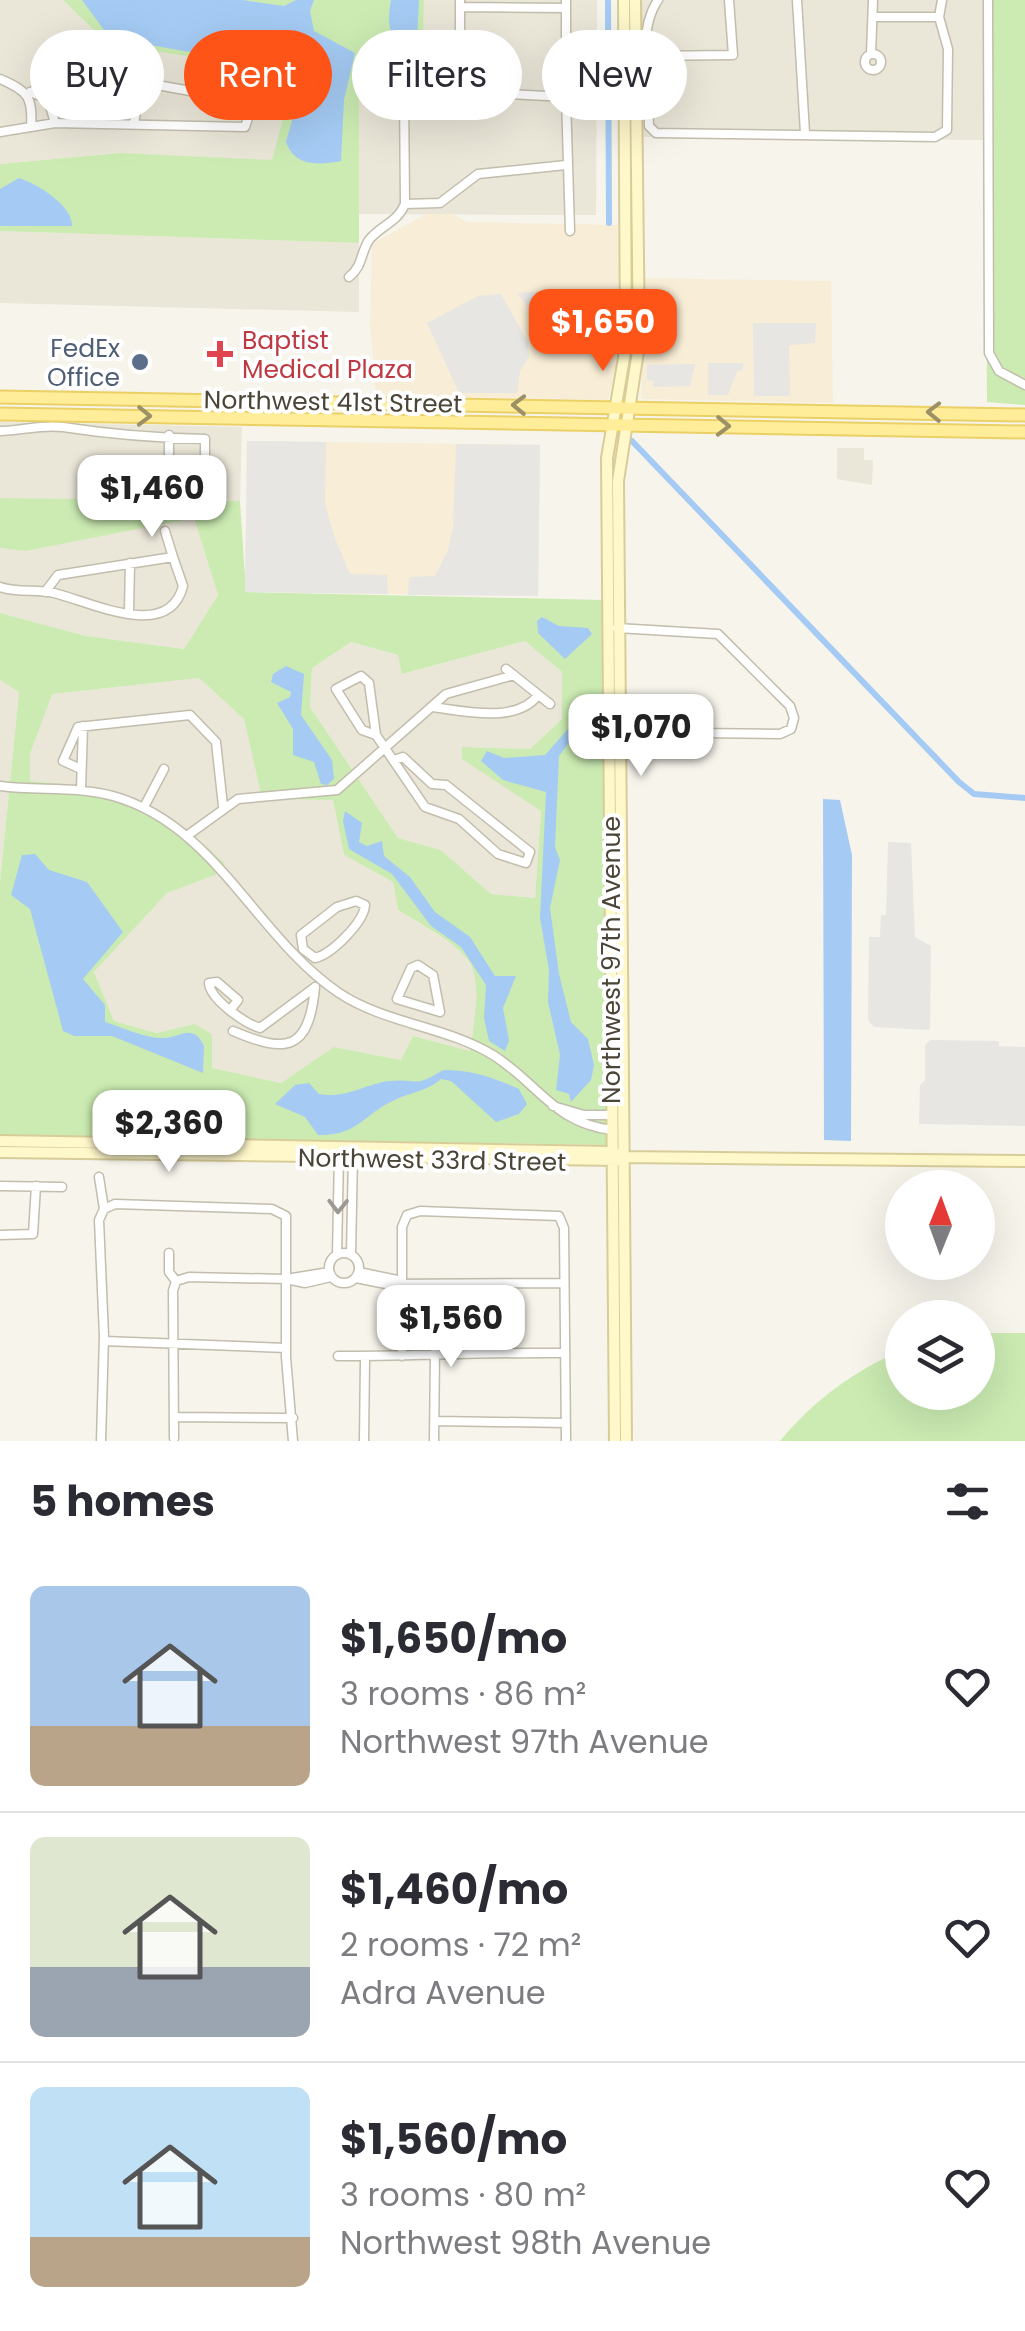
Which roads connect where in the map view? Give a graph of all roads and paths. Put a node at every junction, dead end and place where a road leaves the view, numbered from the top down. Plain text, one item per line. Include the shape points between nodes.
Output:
1 (624, 0) edge
2 (635, 0) edge
3 (658, 0) edge
4 (728, 0) edge
5 (797, 0) edge
6 (873, 0) edge
7 (942, 0) edge
8 (988, 0) edge
9 (460, 3) edge
10 (566, 4) edge
11 (874, 18) junction
12 (939, 18) junction
13 (460, 30) edge
14 (566, 30) edge
15 (648, 30) edge
16 (871, 54) dead end
17 (687, 56) edge
18 (0, 79) edge
19 (30, 92) edge
20 (31, 120) edge
21 (55, 120) edge
22 (404, 120) edge
23 (566, 120) edge
24 (649, 120) edge
25 (134, 122) junction
26 (55, 123) junction
27 (31, 127) junction
28 (0, 132) edge
29 (804, 133) junction
30 (566, 166) junction
31 (405, 204) junction
32 (570, 230) dead end
33 (348, 277) dead end
34 (1025, 382) edge
35 (0, 397) edge
36 (623, 408) junction
37 (799, 411) junction
38 (842, 411) junction
39 (898, 412) junction
40 (974, 412) junction
41 (0, 414) edge
42 (1025, 415) edge
43 (98, 416) junction
44 (190, 417) junction
45 (619, 424) junction
46 (798, 427) junction
47 (820, 428) junction
48 (856, 428) junction
49 (881, 428) junction
50 (973, 430) junction
51 (0, 431) edge
52 (1025, 432) edge
53 (96, 433) junction
54 (169, 435) junction
55 (190, 438) junction
56 (164, 531) dead end
57 (173, 557) junction
58 (130, 563) junction
59 (0, 588) edge
60 (45, 592) junction
61 (129, 612) junction
62 (614, 628) junction
63 (538, 695) junction
64 (550, 704) dead end
65 (432, 706) junction
66 (83, 726) junction
67 (615, 732) junction
68 (373, 735) junction
69 (388, 746) junction
70 (380, 753) junction
71 (394, 760) junction
72 (164, 768) dead end
73 (82, 769) junction
74 (0, 786) edge
75 (82, 790) junction
76 (223, 806) junction
77 (144, 807) junction
78 (188, 835) junction
79 (306, 952) junction
80 (297, 960) junction
81 (318, 978) junction
82 (314, 988) junction
83 (616, 996) junction
84 (418, 1008) junction
85 (231, 1009) dead end
86 (246, 1022) junction
87 (414, 1024) junction
88 (553, 1106) junction
89 (612, 1115) junction
90 (612, 1130) junction
91 (0, 1141) edge
92 (0, 1152) edge
93 (339, 1153) junction
94 (353, 1153) junction
95 (616, 1158) junction
96 (1025, 1160) edge
97 (99, 1178) dead end
98 (0, 1186) edge
99 (36, 1186) junction
100 (62, 1187) dead end
101 (104, 1209) junction
102 (0, 1235) edge
103 (169, 1254) dead end
104 (337, 1255) junction
105 (351, 1255) junction
106 (330, 1274) junction
107 (357, 1275) junction
108 (286, 1279) junction
109 (402, 1281) junction
110 (176, 1282) junction
111 (564, 1284) junction
112 (104, 1341) junction
113 (173, 1346) junction
114 (286, 1348) junction
115 (435, 1352) junction
116 (565, 1353) junction
117 (338, 1356) dead end
118 (402, 1356) junction
119 (365, 1360) junction
120 (177, 1417) junction
121 (293, 1418) junction
122 (436, 1420) junction
123 (566, 1423) junction
124 (174, 1438) dead end
125 (101, 1441) edge
126 (293, 1441) edge
127 (364, 1441) edge
128 (434, 1441) edge
129 (566, 1441) edge
130 (615, 1441) edge
131 (626, 1441) edge

1 - 36 street, Northwest 97th Avenue
2 - 36 street, Northwest 97th Avenue via 639,345
3 - 15 street
4 - 17 street via 733,55
5 - 29 street
6 - 11 street
7 - 12 street
8 - 34 street via 989,353 1007,378
9 - 10 street
9 - 13 street
10 - 14 street
11 - 12 street
11 - 16 street
12 - 29 street via 948,49 946,132
18 - 19 street
20 - 27 street
21 - 26 street
22 - 31 street
23 - 30 street
24 - 29 street via 656,133
25 - 25 street via 142,84 250,102 245,127
25 - 26 street
26 - 27 street
27 - 28 street
30 - 31 street via 478,174 440,203
30 - 32 street
31 - 33 street via 398,219 373,236 360,268
36 -> 35 main road, Northwest 41st Street
36 - 37 main road, Northwest 41st Street
36 - 45 street, Northwest 97th Avenue
37 - 38 main road, Northwest 41st Street
37 - 46 main road
38 - 39 main road, Northwest 41st Street
38 - 47 main road
38 - 48 main road
40 -> 39 main road, Northwest 41st Street
39 - 49 main road
40 - 42 main road, Northwest 41st Street
40 - 50 main road
41 - 43 main road, Northwest 41st Street
43 -> 44 main road, Northwest 41st Street
43 - 53 street via 102,428
44 - 45 main road, Northwest 41st Street
44 - 55 street
45 -> 46 main road, Northwest 41st Street
45 - 62 street, Northwest 97th Avenue
46 - 47 main road, Northwest 41st Street
47 - 48 main road, Northwest 41st Street
48 - 49 main road, Northwest 41st Street
49 - 50 main road, Northwest 41st Street
50 - 52 main road, Northwest 41st Street
51 - 53 street
53 - 54 street
54 - 55 street
54 - 55 street via 168,466 204,466 205,439
56 - 57 street
57 - 58 street
57 - 61 street via 183,588 174,606 162,615
58 - 60 street via 58,575
58 - 61 street
59 - 60 street
60 - 61 street
62 - 67 street, Northwest 97th Avenue
62 - 67 street via 721,636 793,710 790,729 774,734
63 - 64 street
63 - 65 street via 527,708 513,711
63 - 65 street via 510,672 465,686
65 - 69 street
66 - 73 street
66 - 73 street via 73,731 63,762
66 - 76 street via 192,716 216,742
67 - 83 street, Northwest 97th Avenue
68 - 68 street via 336,689 361,676 369,683
68 - 69 street
68 - 70 street
69 - 70 street
69 - 71 street
70 - 76 street via 325,795 258,794
71 - 71 street via 425,806 458,820 498,854 526,862 530,852 524,844 403,757
72 - 77 street
73 - 75 street
74 - 75 street
75 - 77 street
76 - 78 street
77 - 78 street
78 - 80 street
79 - 79 street via 325,955 364,915 365,905 350,902 301,935
79 - 80 street
80 - 81 street
81 - 82 street
81 - 87 street via 353,1002
82 - 86 street via 265,1027
82 - 86 street via 312,1012 293,1040 274,1048 237,1033
83 - 89 street, Northwest 97th Avenue
83 - 95 street, Northwest 97th Avenue
84 - 84 street via 438,1012 441,1005 433,975 416,964 396,998
84 - 87 street
85 - 86 street
87 - 88 street via 495,1056
88 - 89 street
88 - 90 street via 573,1121
89 - 90 street, Northwest 97th Avenue
90 - 95 street, Northwest 97th Avenue
91 - 93 street, Northwest 33rd Street
92 - 93 street, Northwest 33rd Street
93 - 94 street, Northwest 33rd Street
93 -> 104 street
94 - 95 street, Northwest 33rd Street
94 - 105 street
95 - 96 street, Northwest 33rd Street
95 - 130 street, Northwest 97th Avenue
95 - 131 street, Northwest 97th Avenue
97 - 101 street
98 - 99 street
99 - 100 street
99 - 102 street via 33,1234
101 - 108 street via 169,1205 283,1213
101 - 112 street
103 - 110 street
104 - 105 street
104 - 106 street
105 - 107 street
106 - 107 street via 345,1284
106 - 108 street
107 - 109 street
108 - 110 street
108 - 114 street
109 - 111 street
109 - 111 street via 406,1216 420,1211 560,1218
109 - 118 street
110 - 113 street
111 - 116 street
112 - 113 street
112 - 125 street
113 - 114 street
113 - 120 street
114 - 121 street
115 - 116 street
115 - 118 street
115 - 122 street
116 - 123 street
117 - 119 street
118 - 119 street
119 - 127 street
120 - 121 street
120 - 124 street
121 - 126 street
122 - 123 street
122 - 128 street
123 - 129 street

